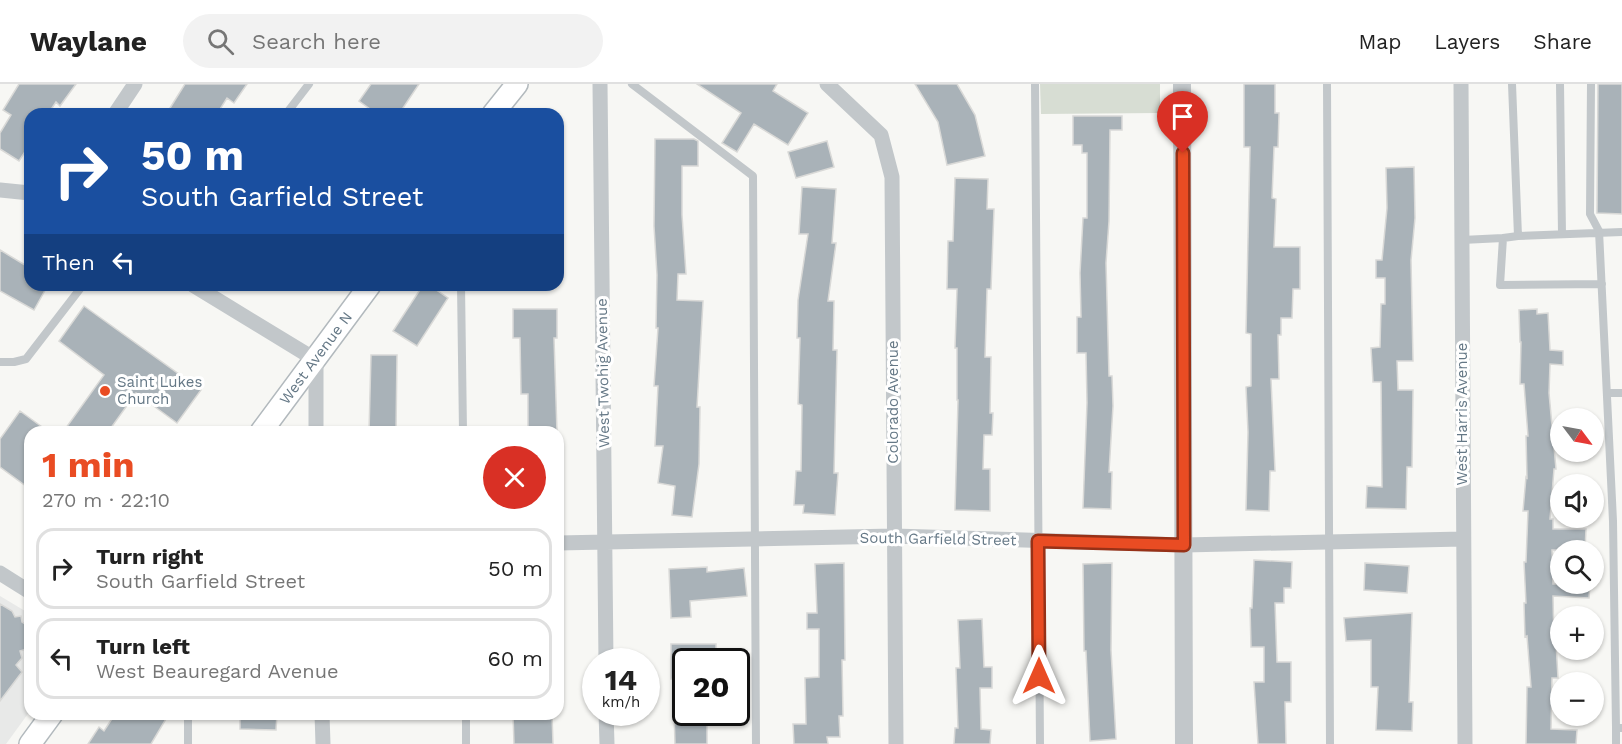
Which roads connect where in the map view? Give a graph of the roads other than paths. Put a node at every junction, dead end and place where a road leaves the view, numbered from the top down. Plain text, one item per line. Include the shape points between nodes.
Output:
1 (135, 84) edge
2 (309, 84) edge
3 (517, 84) edge
4 (600, 84) edge
5 (632, 84) edge
6 (827, 84) edge
7 (1035, 84) edge
8 (1182, 84) edge
9 (1328, 84) edge
10 (1461, 84) edge
11 (1512, 84) edge
12 (1560, 84) edge
13 (1591, 84) edge
14 (119, 108) edge
15 (291, 108) edge
16 (498, 108) edge
17 (0, 190) edge
18 (24, 192) edge
19 (1599, 231) junction
20 (1622, 232) edge
21 (1562, 234) junction
22 (1518, 236) junction
23 (1503, 238) junction
24 (1462, 240) junction
25 (1602, 284) junction
26 (78, 291) edge
27 (203, 291) edge
28 (366, 291) edge
29 (460, 291) edge
30 (315, 360) junction
31 (0, 362) edge
32 (1608, 393) junction
33 (1622, 393) edge
34 (266, 426) edge
35 (316, 426) edge
36 (463, 426) edge
37 (1618, 521) edge
38 (894, 536) junction
39 (755, 539) junction
40 (1463, 539) junction
41 (1038, 541) junction
42 (604, 542) junction
43 (1329, 542) junction
44 (564, 543) edge
45 (1184, 545) junction
46 (0, 573) edge
47 (24, 588) edge
48 (606, 648) edge
49 (48, 720) edge
50 (188, 720) edge
51 (322, 720) edge
52 (466, 720) edge
53 (606, 726) edge
54 (1619, 728) edge
55 (30, 744) edge
56 (188, 744) edge
57 (323, 744) edge
58 (466, 744) edge
59 (607, 744) edge
60 (756, 744) edge
61 (896, 744) edge
62 (1040, 744) edge
63 (1184, 744) edge
64 (1330, 744) edge
65 (1465, 744) edge
66 (1616, 744) edge

1 - 14 street
2 - 15 lane
3 - 16 main road
4 - 42 street, West Twohig Avenue
5 - 39 lane via 753,176
6 - 38 street, Colorado Avenue via 880,135 892,177
7 - 41 lane
8 - 45 street
9 - 43 lane
10 - 24 street, West Harris Avenue
11 - 22 lane
12 - 21 lane
13 - 19 lane via 1590,214
17 - 18 street
19 - 20 lane
19 - 21 lane
19 - 25 lane
21 - 22 lane
22 - 23 lane
23 - 24 lane
23 - 25 lane via 1500,285
24 - 40 street, West Harris Avenue
25 - 32 lane
26 - 31 lane via 26,359
27 - 30 street
28 - 30 main road, West Avenue N
29 - 36 lane
30 - 34 main road, West Avenue N
30 - 35 street
32 - 33 lane
32 - 37 lane via 1608,441
37 - 54 lane
38 - 39 street, South Garfield Street
38 - 41 street, South Garfield Street
38 - 61 street, Colorado Avenue
39 - 42 street, South Garfield Street
39 - 60 lane
40 - 43 street, South Garfield Street
40 - 65 street, West Harris Avenue
41 - 45 street, South Garfield Street
41 - 62 lane
42 - 44 street, South Garfield Street
42 - 48 street, West Twohig Avenue
43 - 45 street, South Garfield Street
43 - 64 lane
45 - 63 street
46 - 47 street
49 - 55 main road
50 - 56 lane
51 - 57 street
52 - 58 lane
53 - 59 street
54 - 66 lane

